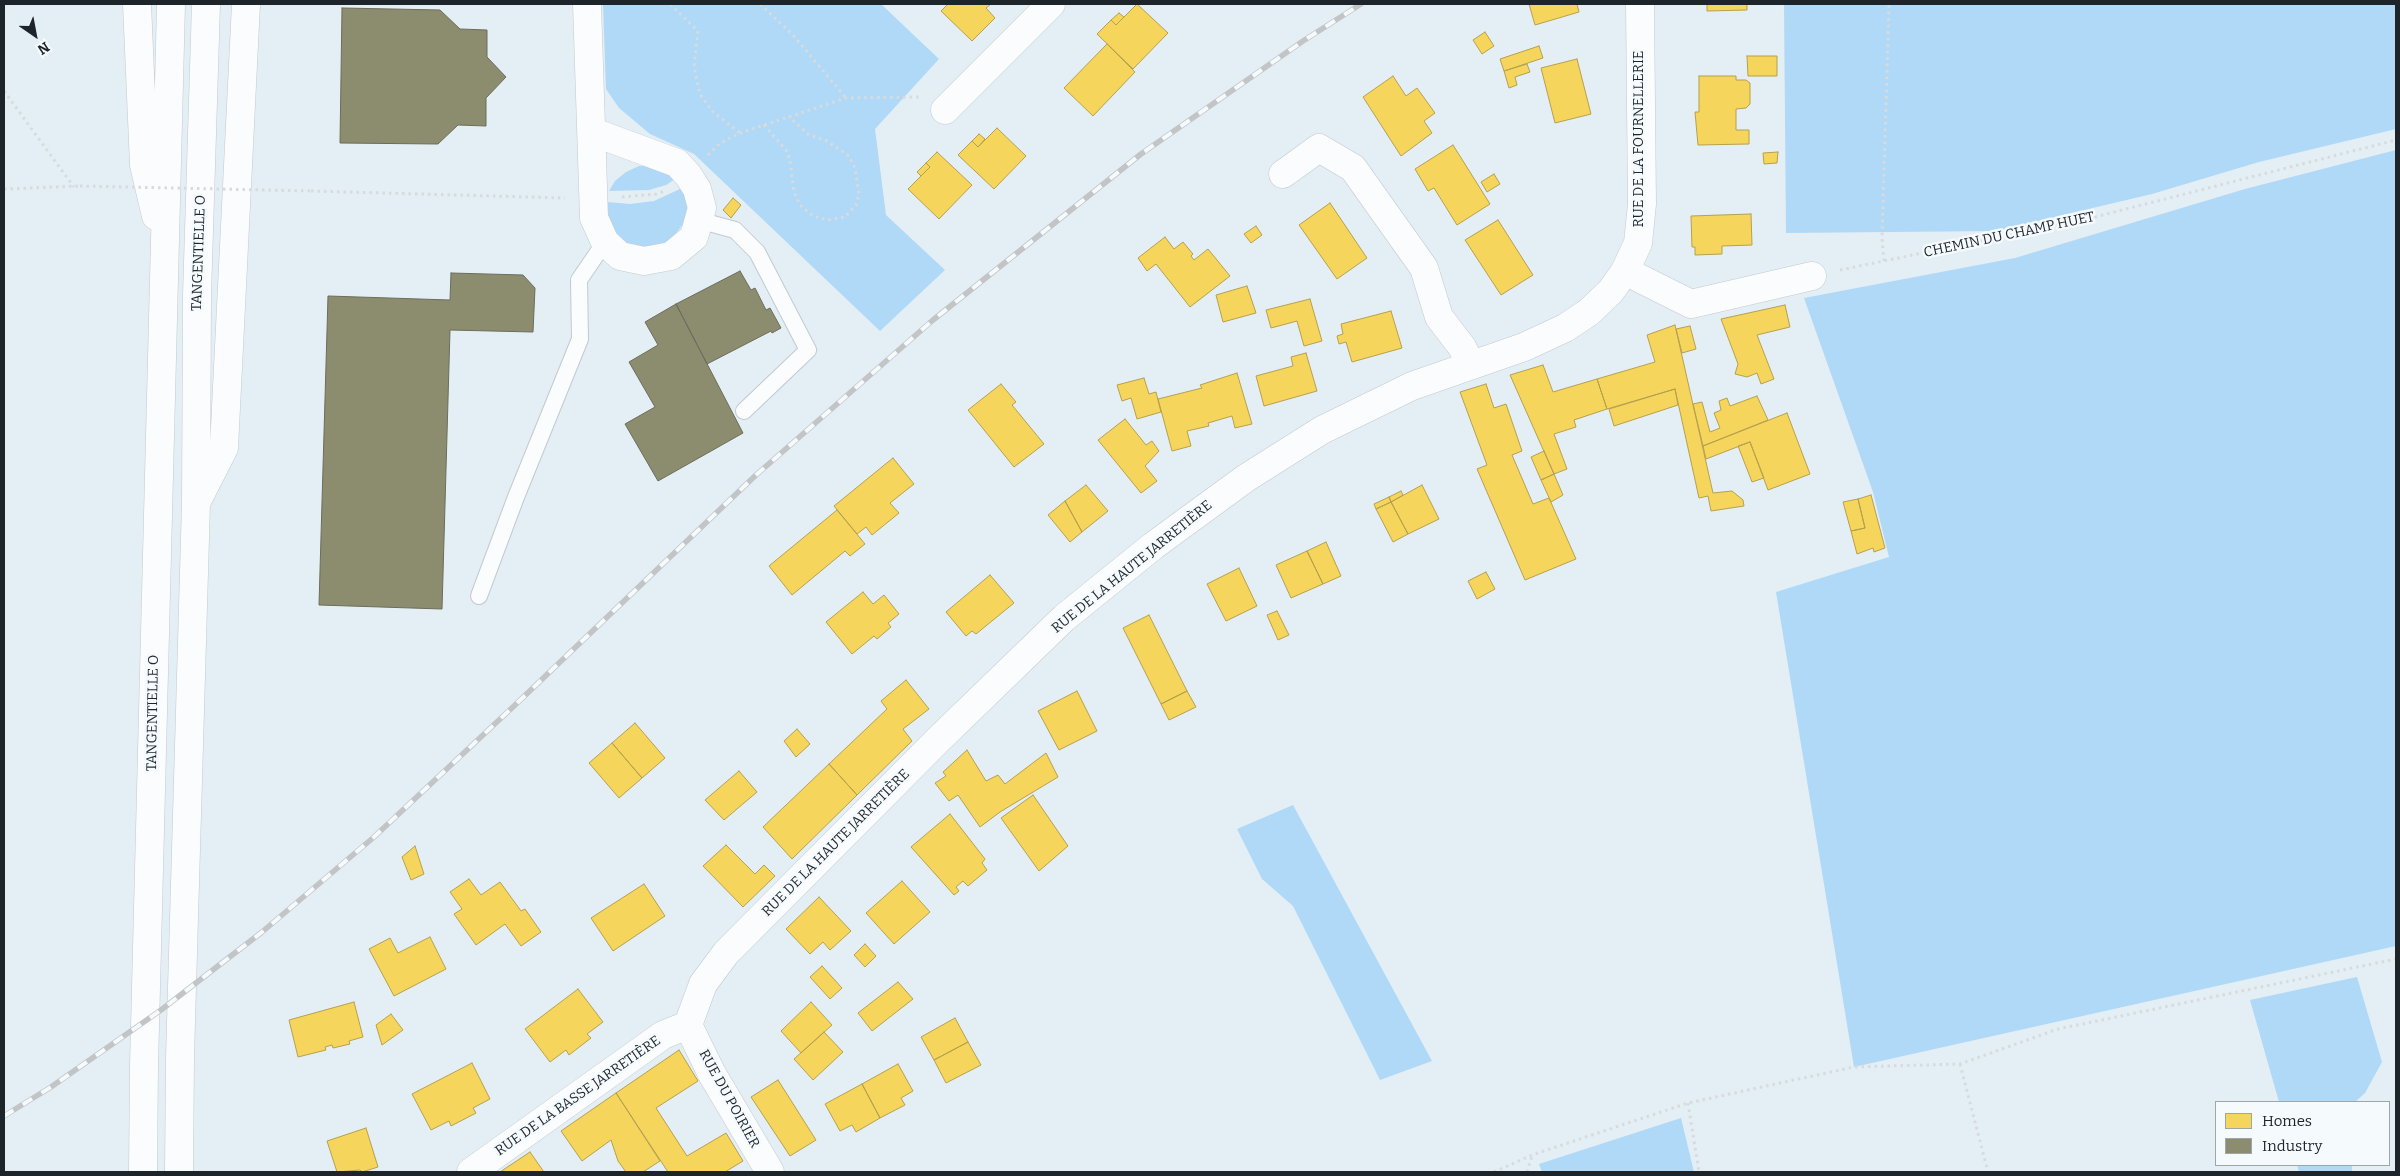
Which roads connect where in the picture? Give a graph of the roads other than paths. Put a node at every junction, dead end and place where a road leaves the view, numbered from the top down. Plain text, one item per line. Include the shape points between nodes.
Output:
1 (136, 4) edge
2 (171, 4) edge
3 (206, 4) edge
4 (246, 4) edge
5 (587, 4) edge
6 (1051, 4) edge
7 (1640, 4) edge
8 (945, 110) road end
9 (593, 132) junction
10 (1283, 174) dead end
11 (698, 220) junction
12 (605, 242) junction
13 (165, 254) junction
14 (1625, 271) junction
15 (1812, 276) road end
16 (1471, 365) junction
17 (744, 410) dead end
18 (196, 503) junction
19 (479, 596) dead end
20 (688, 1026) junction
21 (143, 1172) edge
22 (179, 1172) edge
23 (471, 1172) edge
24 (770, 1172) edge

1 - 13 street via 144,165
2 - 13 street
3 - 18 street, TANGENTIELLE O via 197,295
4 - 18 street via 224,448
5 - 9 street
6 - 8 street
7 - 14 street, RUE DE LA FOURNELLERIE via 1642,204 1638,243
9 - 11 street via 677,163 697,189 702,208
9 - 12 street via 594,218
10 - 16 street via 1318,148 1353,168 1424,268 1439,317
11 - 12 street via 694,237 671,256 644,261 620,256
11 - 17 lane via 735,230 757,252 808,350
12 - 19 lane via 579,280 580,339
13 - 21 street, TANGENTIELLE O
14 - 15 street via 1691,304
14 - 16 street, RUE DE LA HAUTE JARRETIÈRE via 1612,291 1565,328 1524,347
16 - 20 street, RUE DE LA HAUTE JARRETIÈRE via 1412,386 1314,436 1246,478 1064,618 726,953 703,984
18 - 22 street, TANGENTIELLE O
20 - 23 street, RUE DE LA BASSE JARRETIÈRE via 663,1035
20 - 24 street, RUE DU POIRIER via 712,1074

